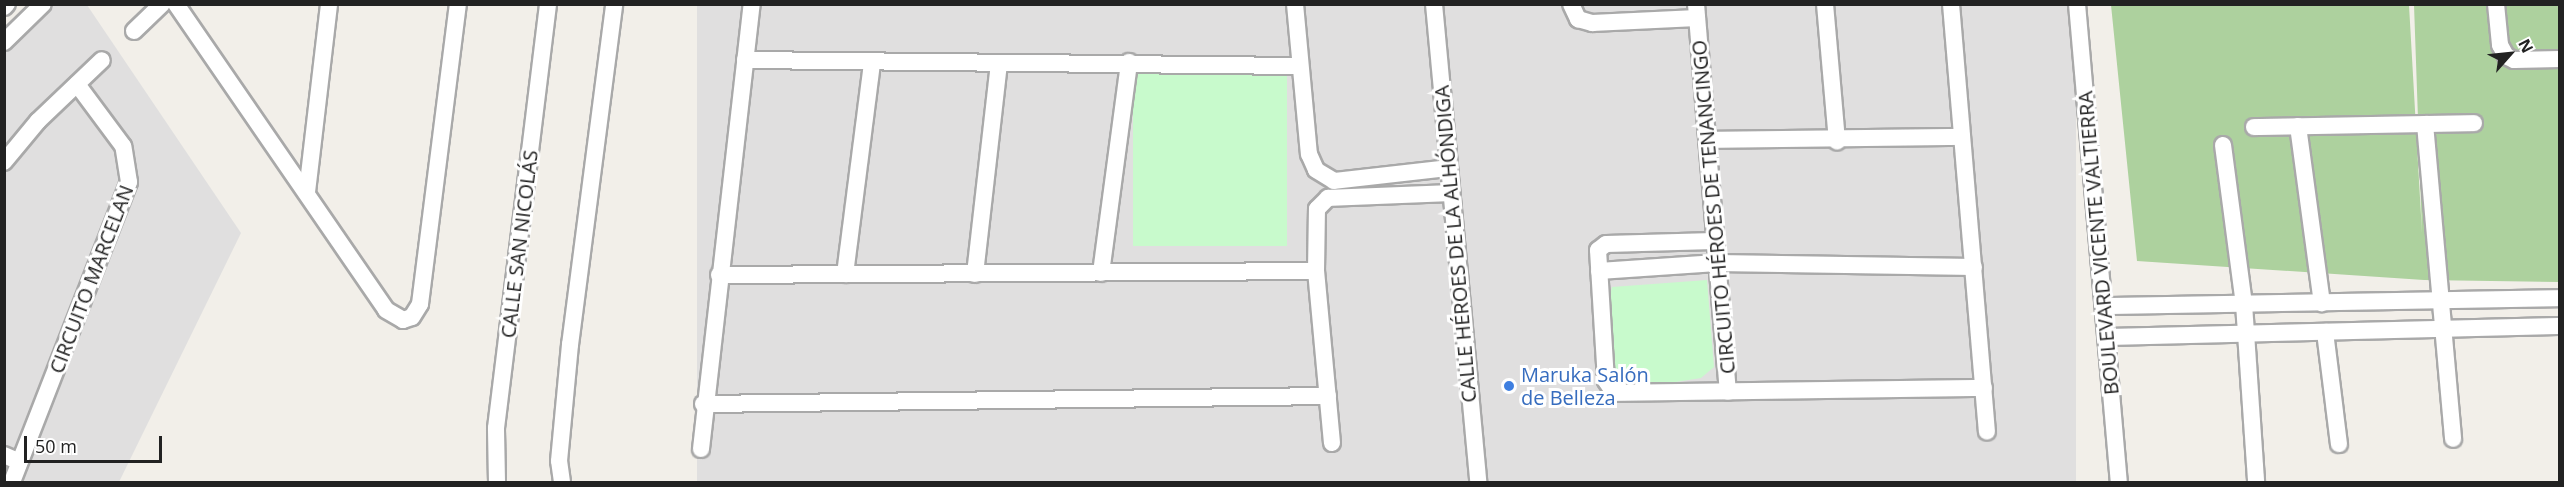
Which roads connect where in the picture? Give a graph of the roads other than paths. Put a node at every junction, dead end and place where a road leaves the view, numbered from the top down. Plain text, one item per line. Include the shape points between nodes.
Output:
1 (43, 4) edge
2 (162, 4) edge
3 (176, 4) edge
4 (329, 4) edge
5 (458, 4) edge
6 (548, 4) edge
7 (614, 4) edge
8 (752, 4) edge
9 (1294, 4) edge
10 (1434, 4) edge
11 (1571, 4) edge
12 (1825, 4) edge
13 (1951, 4) edge
14 (2077, 4) edge
15 (2496, 4) edge
16 (1696, 11) edge
17 (135, 31) dead end
18 (4, 42) edge
19 (2559, 59) edge
20 (102, 60) dead end
21 (745, 60) junction
22 (1129, 62) junction
23 (999, 63) junction
24 (872, 64) junction
25 (1300, 66) junction
26 (77, 84) junction
27 (2474, 123) dead end
28 (2425, 124) junction
29 (2298, 126) junction
30 (2254, 127) dead end
31 (1962, 137) junction
32 (1707, 140) junction
33 (1837, 141) junction
34 (2223, 145) dead end
35 (4, 162) edge
36 (1448, 168) junction
37 (307, 192) junction
38 (1450, 193) junction
39 (1714, 241) junction
40 (1717, 263) junction
41 (1974, 267) junction
42 (1316, 271) junction
43 (1599, 271) junction
44 (1101, 273) junction
45 (845, 274) junction
46 (975, 274) junction
47 (719, 275) junction
48 (2559, 298) edge
49 (2442, 299) junction
50 (2322, 303) junction
51 (2244, 304) junction
52 (2104, 306) junction
53 (2559, 327) edge
54 (2442, 329) junction
55 (2325, 332) junction
56 (2245, 334) junction
57 (2106, 338) junction
58 (1984, 388) junction
59 (1728, 392) junction
60 (1328, 396) junction
61 (704, 404) junction
62 (1987, 432) dead end
63 (2453, 439) dead end
64 (1332, 443) dead end
65 (2339, 444) dead end
66 (701, 449) dead end
67 (12, 459) edge
68 (561, 482) edge
69 (12, 483) edge
70 (497, 483) edge
71 (1478, 483) edge
72 (2119, 483) edge
73 (2256, 483) edge

1 - 18 street
2 - 17 street
3 - 37 street
4 - 37 street
5 - 37 street via 420,304 412,317 398,319 386,310
6 - 70 street, CALLE SAN NICOLÁS via 496,428
7 - 68 street via 570,345 559,461
8 - 21 street
9 - 25 street
10 - 36 street, CALLE HÉROES DE LA ALHÓNDIGA
11 - 16 street, CIRCUITO HÉROES DE TENANCINGO via 1578,19 1592,23
12 - 33 street
13 - 31 street
14 - 52 street, BOULEVARD VICENTE VALTIERRA
15 - 19 street via 2500,45 2506,56 2514,60
16 - 32 street, CIRCUITO HÉROES DE TENANCINGO
20 - 26 street
21 - 24 street
21 - 47 street
22 - 23 street
22 - 25 street
22 - 44 street
23 - 24 street
23 - 46 street
24 - 45 street
25 - 36 street via 1311,162 1321,176 1334,181
26 - 35 street
26 - 67 street, CIRCUITO MARCELAN via 123,146 129,182
27 - 28 street
28 - 29 street
28 - 49 street
29 - 30 street
29 - 50 street
31 - 33 street
31 - 41 street
32 - 33 street
32 - 39 street, CIRCUITO HÉROES DE TENANCINGO
34 - 51 street
36 - 38 street, CALLE HÉROES DE LA ALHÓNDIGA
38 - 42 street via 1328,198 1317,209
38 - 71 street, CALLE HÉROES DE LA ALHÓNDIGA
39 - 40 street, CIRCUITO HÉROES DE TENANCINGO
39 - 43 street via 1606,244 1598,250
40 - 41 street
40 - 43 street
40 - 59 street, CIRCUITO HÉROES DE TENANCINGO
41 - 58 street
42 - 44 street
42 - 60 street
43 - 59 street via 1606,381 1610,391
44 - 46 street
45 - 46 street
45 - 47 street
47 - 61 street
48 - 49 street
49 - 50 street
49 - 54 street
50 - 51 street
51 - 52 street
51 - 56 street
52 - 57 street, BOULEVARD VICENTE VALTIERRA
53 - 54 street
54 - 55 street
54 - 63 street
55 - 56 street
55 - 65 street
56 - 57 street
56 - 73 street
57 - 72 street, BOULEVARD VICENTE VALTIERRA
58 - 59 street, CIRCUITO HÉROES DE TENANCINGO
58 - 62 street
60 - 61 street
60 - 64 street
61 - 66 street
67 - 69 street, CIRCUITO MARCELAN

